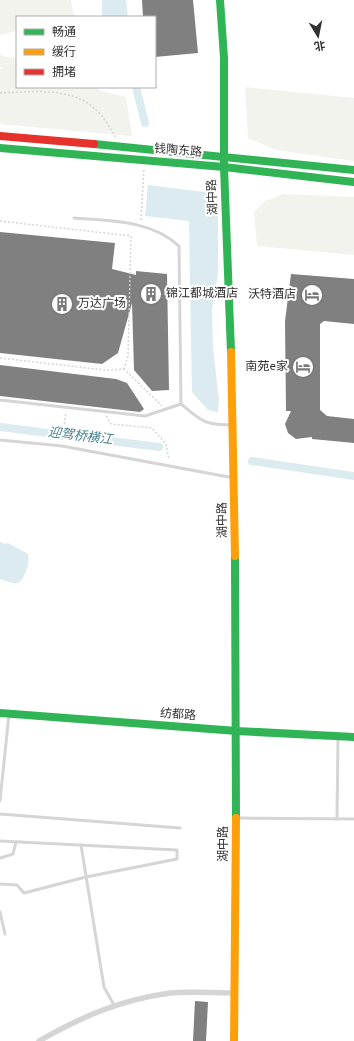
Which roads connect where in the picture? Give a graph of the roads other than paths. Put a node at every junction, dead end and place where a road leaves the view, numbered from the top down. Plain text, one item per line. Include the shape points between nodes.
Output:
1 (220, 0) edge
2 (0, 136) edge
3 (0, 148) edge
4 (225, 156) junction
5 (224, 167) junction
6 (354, 170) edge
7 (354, 182) edge
8 (74, 218) dead end
9 (0, 400) edge
10 (181, 404) junction
11 (234, 425) junction
12 (0, 440) edge
13 (234, 478) junction
14 (4, 714) edge
15 (237, 731) junction
16 (338, 736) junction
17 (354, 737) edge
18 (0, 801) edge
19 (0, 814) edge
20 (236, 818) junction
21 (337, 819) junction
22 (354, 819) edge
23 (180, 828) dead end
24 (0, 841) edge
25 (16, 842) junction
26 (82, 845) junction
27 (0, 858) edge
28 (86, 877) junction
29 (0, 884) edge
30 (0, 912) edge
31 (5, 934) dead end
32 (235, 993) junction
33 (114, 1005) junction
34 (39, 1041) edge
35 (234, 1041) edge

1 - 4 street, 湖中路 via 224,58
2 - 4 street, 钱陶东路
3 - 5 street, 钱陶东路
4 - 5 street, 湖中路
4 - 6 street, 钱陶东路
5 - 7 street, 钱陶东路
5 - 11 street, 湖中路
8 - 10 lane via 132,223 169,237 179,246
9 - 10 lane via 145,416
10 - 11 lane via 203,422 212,425
11 - 13 street, 湖中路
12 - 13 lane via 62,446
13 - 15 street, 湖中路
14 - 15 street, 纺都路
14 - 18 lane
15 - 16 street, 纺都路
15 - 20 street, 湖中路
16 - 17 street, 纺都路
16 - 21 lane
19 - 23 lane
20 - 21 lane
20 - 32 street, 湖中路
21 - 22 lane
24 - 25 lane
25 - 26 lane
25 - 27 lane via 12,854
26 - 28 lane
26 - 28 lane via 177,850 177,859
28 - 29 lane via 24,894 17,885
28 - 33 lane via 104,987
30 - 31 lane
32 - 33 street via 172,993
32 - 35 street, 湖中路
33 - 34 street via 76,1020

